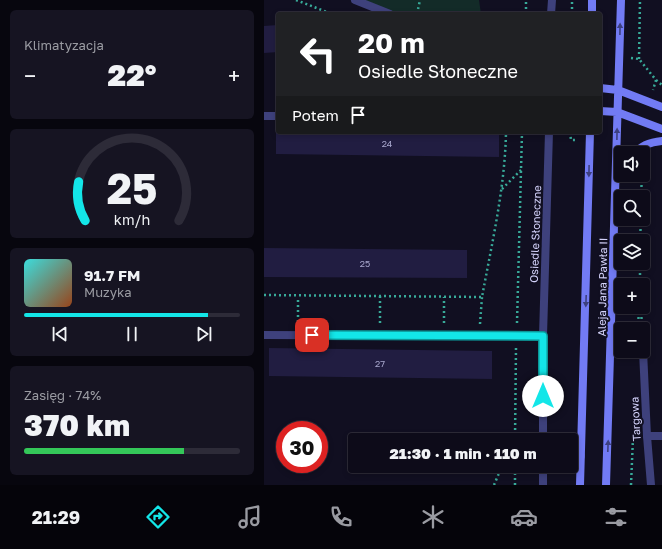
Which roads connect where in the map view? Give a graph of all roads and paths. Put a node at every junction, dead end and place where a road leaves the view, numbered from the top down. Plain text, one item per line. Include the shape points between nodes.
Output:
1 (296, 0) edge
2 (355, 0) edge
3 (420, 0) edge
4 (526, 0) edge
5 (552, 0) edge
6 (572, 0) edge
7 (592, 0) edge
8 (621, 0) edge
9 (640, 0) edge
10 (327, 12) edge
11 (385, 12) edge
12 (417, 12) edge
13 (526, 12) edge
14 (551, 12) edge
15 (572, 12) edge
16 (592, 12) edge
17 (619, 57) junction
18 (638, 58) junction
19 (656, 80) junction
20 (662, 85) edge
21 (602, 88) edge
22 (618, 90) junction
23 (649, 101) junction
24 (662, 107) edge
25 (602, 111) edge
26 (617, 112) junction
27 (264, 116) edge
28 (276, 116) edge
29 (662, 130) edge
30 (506, 134) edge
31 (522, 134) edge
32 (549, 134) edge
33 (590, 134) edge
34 (662, 141) edge
35 (644, 146) edge
36 (521, 169) junction
37 (616, 184) joint
38 (501, 189) junction
39 (264, 296) edge
40 (380, 296) junction
41 (298, 297) junction
42 (444, 297) junction
43 (482, 297) junction
44 (264, 335) edge
45 (298, 335) junction
46 (380, 335) junction
47 (444, 336) junction
48 (480, 336) junction
49 (516, 336) junction
50 (543, 336) junction
51 (643, 358) edge
52 (516, 431) edge
53 (543, 433) edge
54 (647, 436) junction
55 (662, 436) edge
56 (581, 456) joint
57 (499, 473) edge
58 (515, 473) edge
59 (543, 473) edge
60 (494, 485) edge
61 (515, 485) edge
62 (543, 485) edge
63 (580, 485) edge
64 (606, 485) edge
65 (651, 485) edge

1 - 10 path
2 - 11 street
3 - 12 path
4 - 13 path
5 - 14 street
6 - 15 path
7 - 16 main road
17 -> 8 main road
9 - 18 path
17 - 18 path
17 - 22 main road, Aleja Jana Pawła II
18 - 19 path
19 - 20 path
19 - 23 path
21 - 22 main road
22 - 23 main road
22 - 26 main road, Aleja Jana Pawła II
23 - 24 main road
25 - 26 main road
26 - 29 main road
37 -> 26 main road, Aleja Jana Pawła II
27 - 28 street
30 - 38 path
31 - 36 path
32 - 50 street, Osiedle Słoneczne
33 -> 56 main road, Aleja Jana Pawła II
34 - 35 main road
36 - 38 path
36 - 49 path
64 -> 37 main road, Aleja Jana Pawła II
38 - 43 path
39 - 41 path
40 - 41 path
40 - 42 path
40 - 46 path
41 - 45 path
42 - 43 path
42 - 47 path
43 - 48 path
44 - 45 street
45 - 46 street
46 - 47 street
47 - 48 street
48 - 49 street
49 - 50 street
49 - 52 path
50 - 53 street, Osiedle Słoneczne
51 - 54 street, Targowa
54 - 55 street
54 - 65 street, Targowa
56 - 63 main road, Aleja Jana Pawła II
57 - 60 path
58 - 61 path
59 - 62 street

